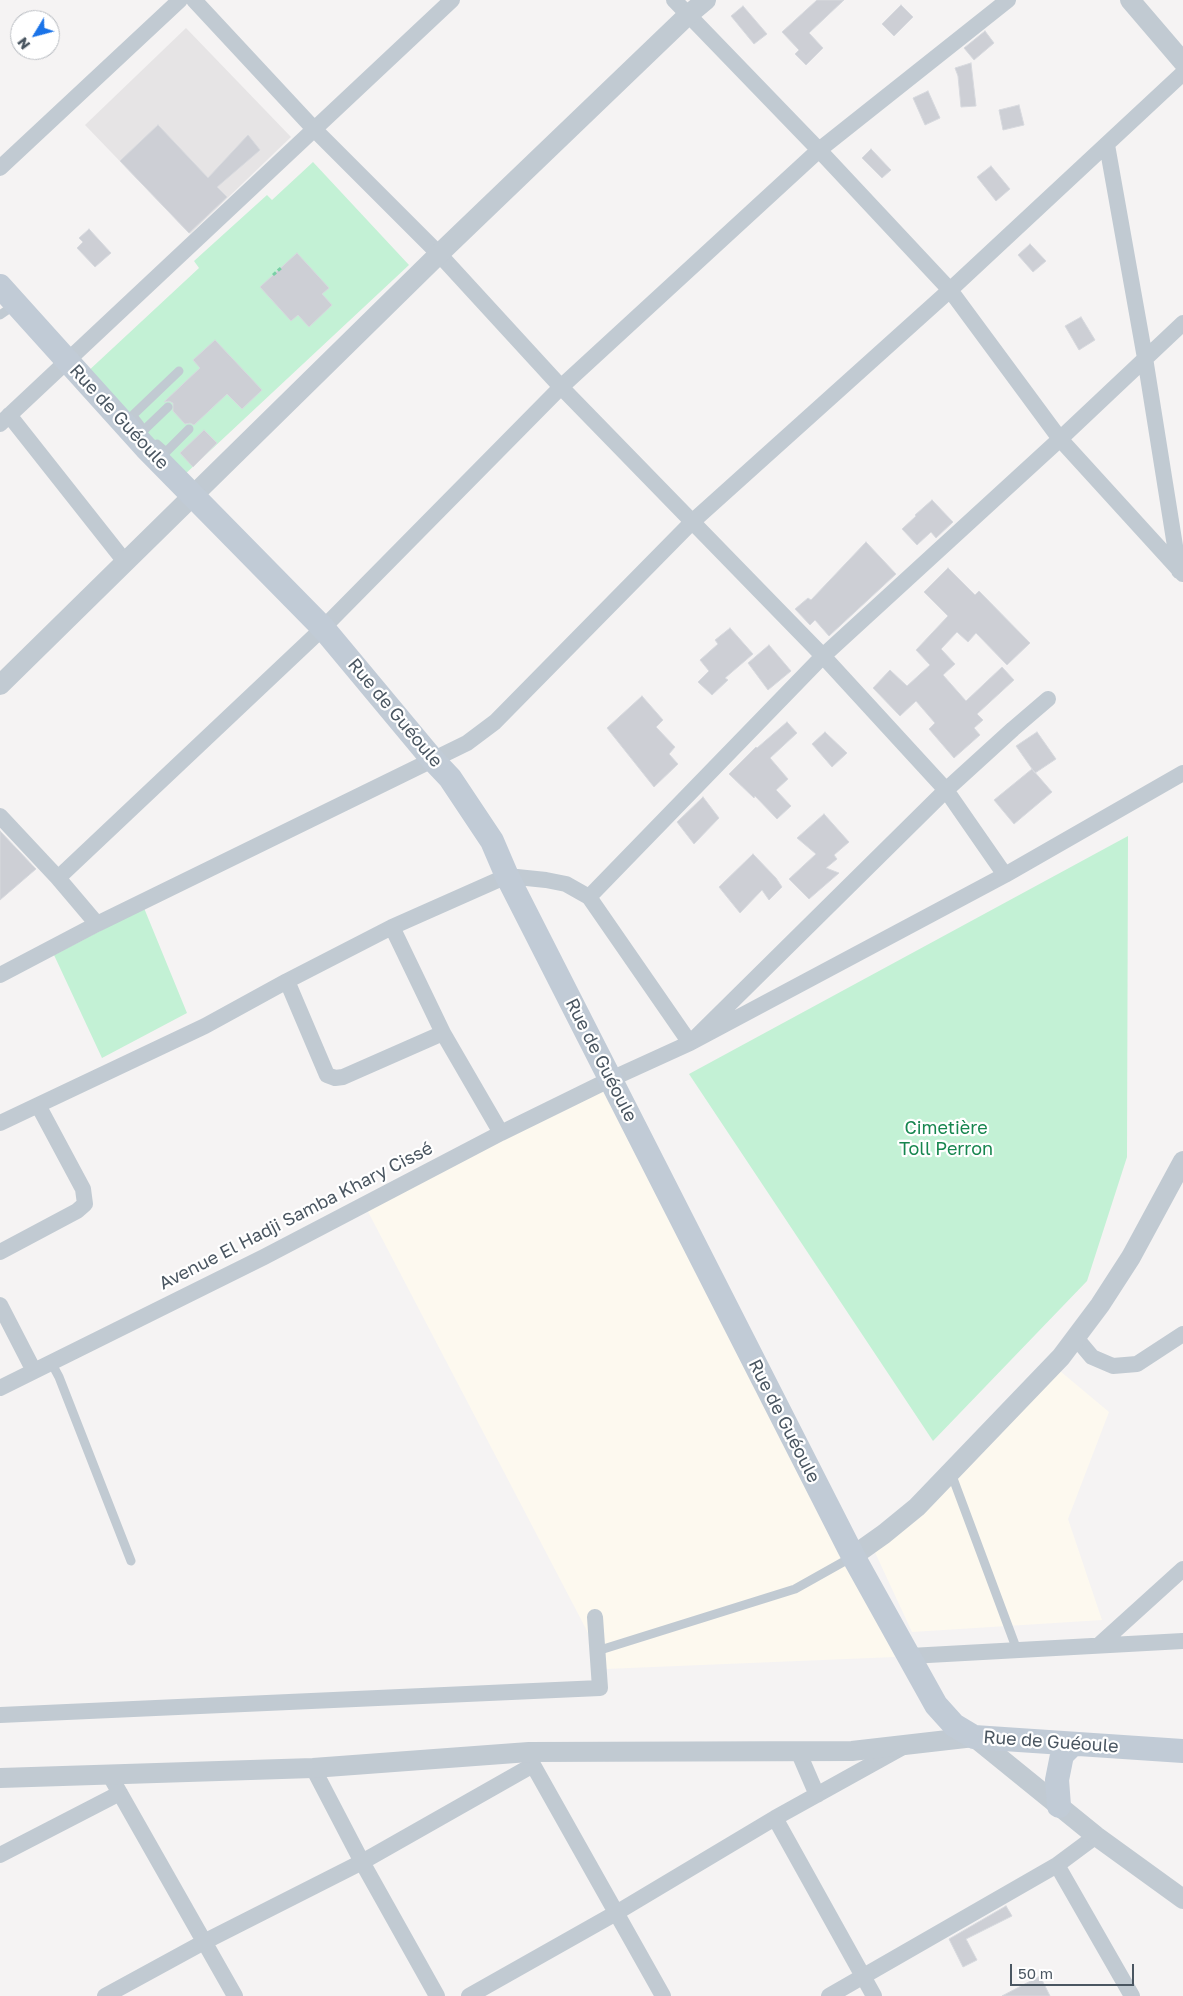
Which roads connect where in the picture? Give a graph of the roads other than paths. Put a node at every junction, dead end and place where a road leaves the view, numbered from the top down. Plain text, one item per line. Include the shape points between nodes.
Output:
1 (180, 0) edge
2 (194, 0) edge
3 (452, 0) edge
4 (674, 0) edge
5 (706, 0) edge
6 (1008, 0) edge
7 (1130, 0) edge
8 (688, 15) junction
9 (1183, 62) edge
10 (1183, 73) edge
11 (315, 130) junction
12 (1107, 145) junction
13 (819, 150) junction
14 (0, 168) edge
15 (439, 254) junction
16 (0, 286) edge
17 (950, 290) junction
18 (8, 309) edge
19 (1183, 323) edge
20 (1145, 358) junction
21 (67, 361) junction
22 (179, 371) dead end
23 (561, 386) junction
24 (168, 407) dead end
25 (4, 420) edge
26 (190, 429) dead end
27 (148, 439) junction
28 (1060, 439) junction
29 (194, 496) junction
30 (692, 522) junction
31 (126, 563) junction
32 (1182, 574) edge
33 (323, 628) junction
34 (823, 656) junction
35 (0, 685) edge
36 (1048, 699) dead end
37 (433, 760) junction
38 (1183, 773) edge
39 (946, 790) junction
40 (0, 816) edge
41 (1004, 875) junction
42 (507, 876) junction
43 (58, 878) junction
44 (589, 896) junction
45 (97, 924) junction
46 (392, 928) junction
47 (0, 976) edge
48 (287, 981) junction
49 (443, 1033) junction
50 (690, 1043) junction
51 (611, 1079) junction
52 (38, 1106) junction
53 (0, 1123) edge
54 (501, 1132) junction
55 (1183, 1161) edge
56 (0, 1252) edge
57 (0, 1305) edge
58 (1183, 1334) edge
59 (1076, 1338) junction
60 (52, 1364) junction
61 (34, 1371) junction
62 (0, 1388) edge
63 (952, 1473) junction
64 (853, 1556) junction
65 (131, 1561) dead end
66 (1183, 1570) edge
67 (595, 1617) dead end
68 (1183, 1641) edge
69 (1099, 1645) junction
70 (1017, 1650) junction
71 (597, 1651) junction
72 (910, 1656) junction
73 (0, 1715) edge
74 (974, 1737) junction
75 (1073, 1744) junction
76 (905, 1746) junction
77 (798, 1751) junction
78 (1183, 1751) edge
79 (531, 1759) junction
80 (313, 1768) junction
81 (110, 1774) junction
82 (0, 1778) edge
83 (120, 1793) junction
84 (817, 1794) junction
85 (1059, 1806) junction
86 (776, 1818) junction
87 (1096, 1836) junction
88 (0, 1856) edge
89 (362, 1862) junction
90 (1057, 1865) junction
91 (1183, 1899) edge
92 (616, 1913) junction
93 (204, 1942) junction
94 (863, 1976) junction
95 (105, 1996) edge
96 (235, 1996) edge
97 (437, 1996) edge
98 (469, 1996) edge
99 (663, 1996) edge
100 (829, 1996) edge
101 (874, 1996) edge
102 (1132, 1996) edge

1 - 14 street
2 - 11 street
3 - 11 street
4 - 8 street
5 - 8 street
6 - 13 street
7 - 9 street
8 - 13 street
8 - 15 street
10 - 12 street
11 - 15 street
11 - 21 street
12 - 17 street
12 - 20 street
13 - 17 street
13 - 23 street
15 - 23 street
15 - 29 street
16 - 18 main road, Rue de Guéoule
17 - 28 street
17 - 30 street
18 - 21 main road, Rue de Guéoule
19 - 20 street
20 - 28 street
20 - 32 street
21 - 25 street
21 - 27 main road, Rue de Guéoule
22 - 27 lane via 132,416
23 - 30 street
23 - 33 street
24 - 27 lane
25 - 31 street
26 - 27 lane via 166,452
27 - 29 main road, Rue de Guéoule
28 - 32 street
28 - 34 street
29 - 31 street
29 - 33 main road, Rue de Guéoule
30 - 34 street
30 - 37 street via 495,722 467,743
31 - 35 street
33 - 37 main road, Rue de Guéoule
33 - 43 street
34 - 39 street
34 - 44 street
36 - 39 street
37 - 42 main road, Rue de Guéoule via 450,778 492,841
37 - 45 street
38 - 41 street, Avenue El Hadji Samba Khary Cissé
39 - 41 street
39 - 50 street
40 - 43 street
41 - 50 street, Avenue El Hadji Samba Khary Cissé
42 - 44 street via 566,884
42 - 46 street
42 - 51 main road, Rue de Guéoule
43 - 45 street
44 - 50 street
45 - 47 street
46 - 48 street
46 - 49 street
48 - 49 street via 328,1075 335,1078
48 - 52 street via 205,1026
49 - 54 street
50 - 51 street, Avenue El Hadji Samba Khary Cissé
51 - 54 street, Avenue El Hadji Samba Khary Cissé
51 - 64 main road, Rue de Guéoule
52 - 53 street
52 - 56 street via 83,1190 85,1204 77,1212
54 - 60 street, Avenue El Hadji Samba Khary Cissé
55 - 59 street via 1131,1256
57 - 61 street
58 - 59 street via 1137,1364 1113,1366 1092,1357
59 - 63 street
60 - 61 street, Avenue El Hadji Samba Khary Cissé
60 - 65 lane
61 - 62 street, Avenue El Hadji Samba Khary Cissé
63 - 64 street via 917,1507
63 - 70 lane
64 - 71 lane via 795,1588
64 - 72 main road, Rue de Guéoule
66 - 69 street
67 - 71 street
68 - 69 street
69 - 70 street
70 - 72 street
71 - 73 street via 600,1688
72 - 74 main road, Rue de Guéoule via 936,1705 954,1725
74 - 75 main road, Rue de Guéoule
74 - 76 street
74 - 85 street
75 - 78 main road, Rue de Guéoule
75 - 85 main road via 1062,1755 1057,1780
76 - 77 street via 852,1751
76 - 84 street
77 - 79 street
77 - 84 street
79 - 80 street
79 - 89 street
79 - 92 street
80 - 81 street
80 - 89 street
81 - 82 street
81 - 83 street
83 - 88 street
83 - 93 street
84 - 86 street
85 - 87 street
86 - 92 street
86 - 94 street
87 - 90 street
87 - 91 street
89 - 93 street
89 - 97 street
90 - 94 street
90 - 102 street
92 - 98 street
92 - 99 street
93 - 95 street
93 - 96 street
94 - 100 street
94 - 101 street

